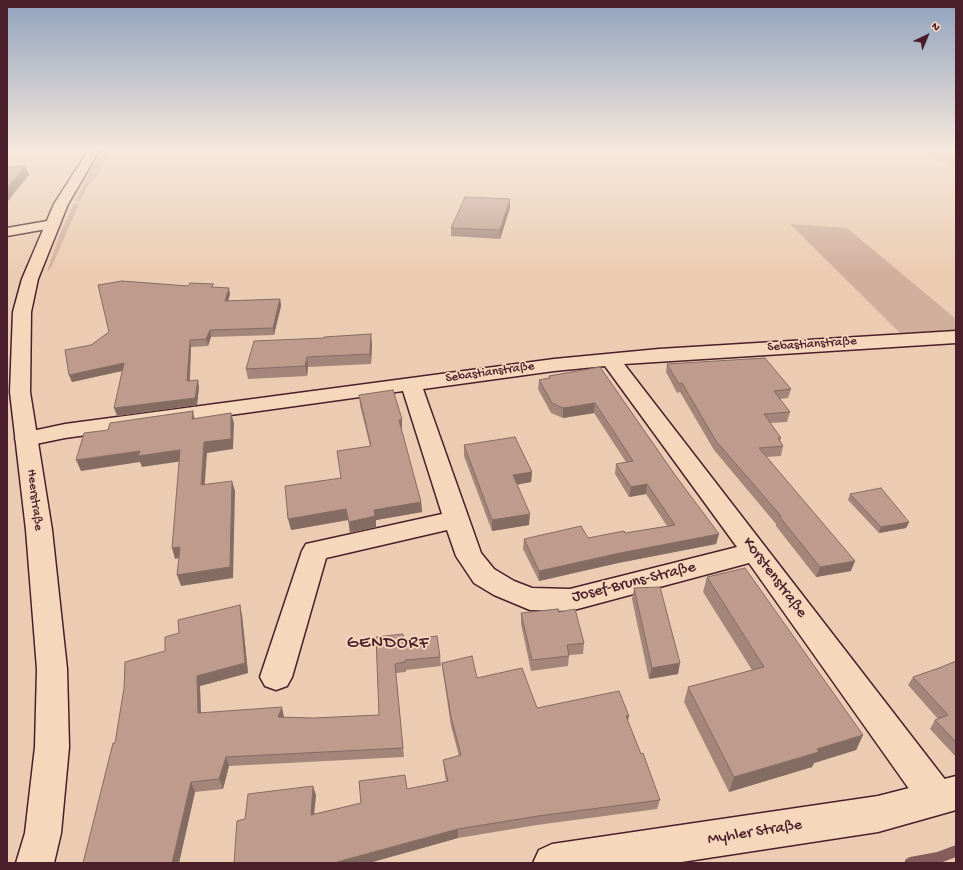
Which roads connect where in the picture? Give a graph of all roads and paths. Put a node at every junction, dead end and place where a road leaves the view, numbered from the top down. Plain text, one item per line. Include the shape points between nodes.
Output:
1 (69, 192) edge
2 (53, 224) junction
3 (7, 232) edge
4 (956, 337) edge
5 (610, 359) junction
6 (411, 384) junction
7 (26, 439) junction
8 (457, 519) junction
9 (755, 552) junction
10 (276, 677) dead end
11 (946, 795) edge
12 (34, 863) edge
13 (552, 863) edge

1 - 2 street, Heerstraße
2 - 3 street
2 - 7 street, Heerstraße via 30,279 22,312 20,392
4 - 5 street, Sebastianstraße
5 - 6 street, Sebastianstraße
5 - 9 street, Korstenstraße
6 - 7 street, Sebastianstraße via 65,431
6 - 8 street, Josef-Bruns-Straße
7 - 12 street, Heerstraße via 52,669 52,747 43,833
8 - 9 street, Josef-Bruns-Straße via 470,556 484,576 504,588 530,598 570,600
8 - 10 street via 315,551
9 - 11 street, Korstenstraße
11 - 13 street, Myhler Straße via 878,814

